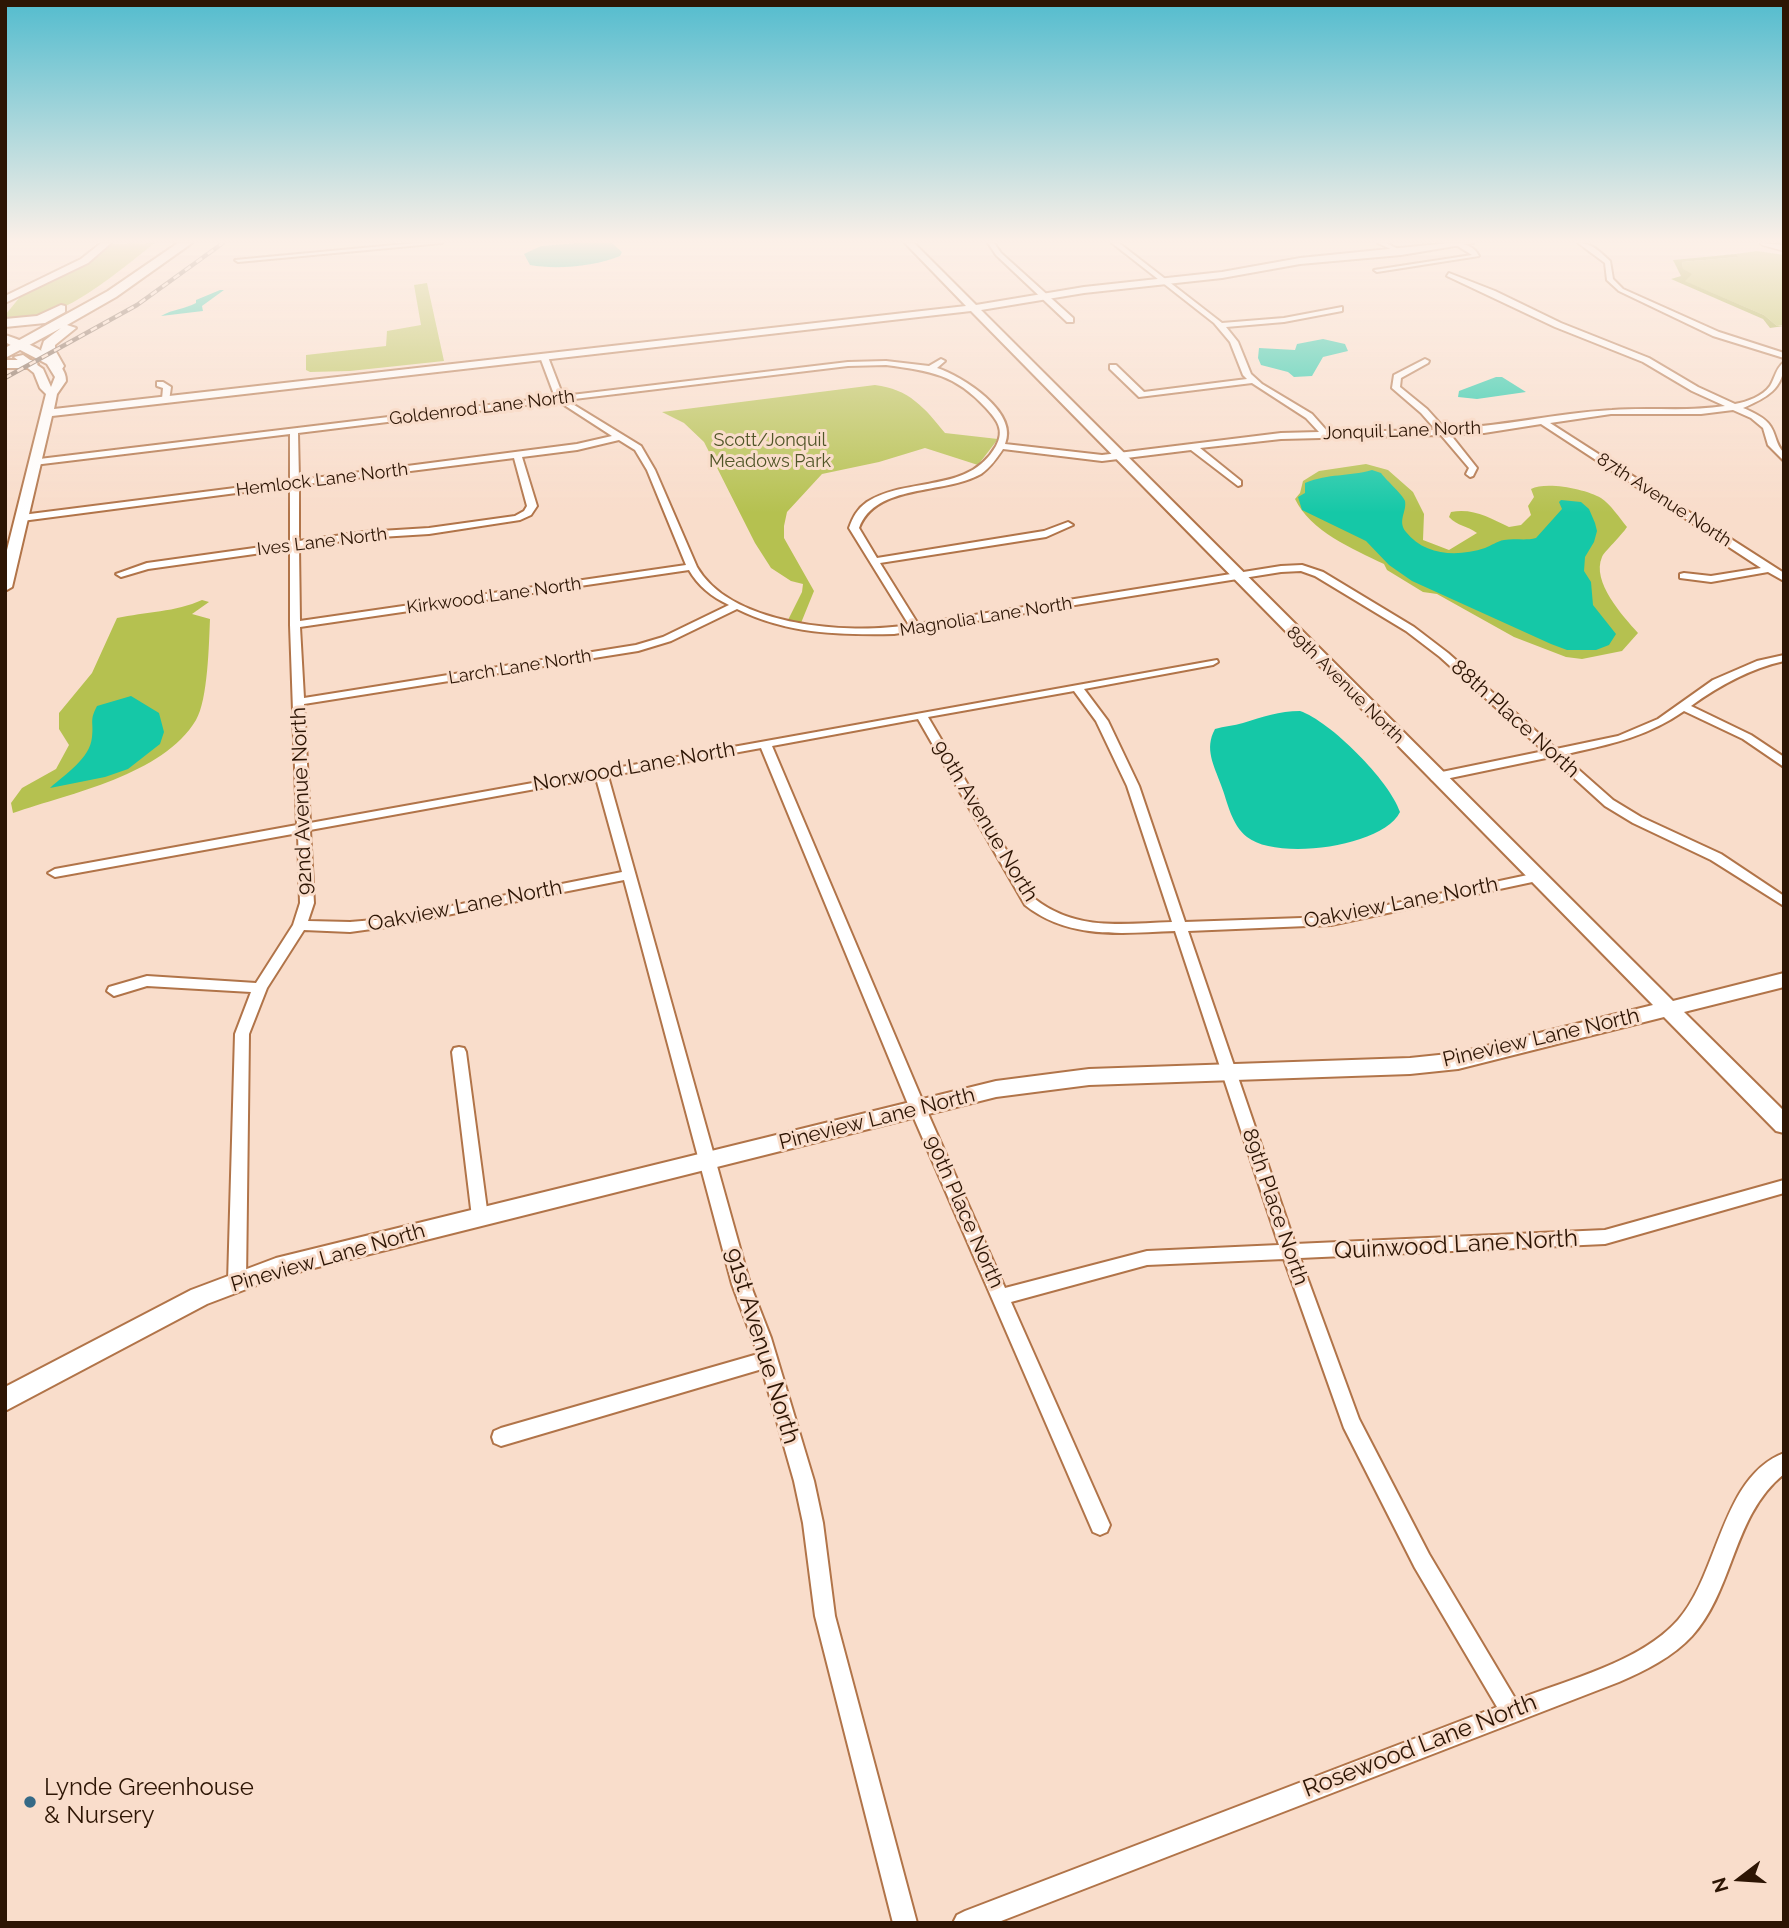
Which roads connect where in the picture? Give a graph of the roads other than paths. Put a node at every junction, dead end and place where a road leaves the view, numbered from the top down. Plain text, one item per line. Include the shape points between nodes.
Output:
1 (33, 333) edge
2 (37, 333) edge
3 (62, 333) edge
4 (754, 333) edge
5 (998, 333) edge
6 (1228, 333) edge
7 (1578, 333) edge
8 (1714, 333) edge
9 (8, 349) edge
10 (1784, 356) edge
11 (544, 357) junction
12 (941, 361) dead end
13 (1425, 361) dead end
14 (1784, 364) edge
15 (31, 365) joint
16 (57, 366) junction
17 (1113, 368) dead end
18 (931, 369) junction
19 (1252, 381) junction
20 (160, 384) dead end
21 (52, 393) junction
22 (166, 399) junction
23 (560, 399) junction
24 (1735, 407) junction
25 (48, 413) junction
26 (1543, 422) junction
27 (294, 431) junction
28 (1443, 432) junction
29 (1324, 433) junction
30 (621, 437) junction
31 (1001, 446) junction
32 (1192, 446) junction
33 (517, 454) junction
34 (1119, 455) junction
35 (1784, 458) edge
36 (34, 462) junction
37 (1470, 474) dead end
38 (294, 483) junction
39 (1238, 483) dead end
40 (22, 518) junction
41 (1068, 525) dead end
42 (294, 545) junction
43 (874, 561) junction
44 (692, 567) junction
45 (1770, 569) junction
46 (121, 574) dead end
47 (1238, 576) junction
48 (1684, 576) dead end
49 (1784, 578) edge
50 (5, 587) edge
51 (735, 606) junction
52 (295, 625) junction
53 (916, 629) junction
54 (1784, 658) edge
55 (1213, 662) dead end
56 (1077, 687) junction
57 (298, 702) junction
58 (1684, 706) junction
59 (921, 715) junction
60 (765, 743) junction
61 (1553, 754) junction
62 (1784, 762) edge
63 (601, 773) junction
64 (1436, 777) junction
65 (303, 827) junction
66 (55, 873) dead end
67 (628, 875) junction
68 (1537, 877) junction
69 (1784, 902) edge
70 (300, 925) junction
71 (1181, 927) junction
72 (1784, 981) edge
73 (260, 988) junction
74 (114, 991) dead end
75 (1667, 1007) junction
76 (459, 1052) dead end
77 (1230, 1072) junction
78 (918, 1109) junction
79 (1784, 1125) edge
80 (706, 1161) junction
81 (1784, 1186) edge
82 (480, 1217) junction
83 (1290, 1252) junction
84 (237, 1282) junction
85 (1001, 1297) junction
86 (768, 1359) junction
87 (5, 1400) edge
88 (501, 1437) dead end
89 (1784, 1462) edge
90 (1100, 1525) dead end
91 (1511, 1711) junction
92 (905, 1923) edge
93 (965, 1923) edge

1 - 9 highway
2 - 9 highway
3 - 16 highway via 51,340 48,350
4 - 11 street
5 - 34 street, 89th Avenue North
6 - 19 street
7 - 24 street via 1646,360
8 - 10 street
9 - 15 highway
9 - 16 street
11 - 22 street
11 - 23 street
12 - 18 street
13 - 28 street via 1397,377 1395,385
14 - 24 street, Jonquil Lane North via 1770,391
15 - 21 street
16 - 21 street via 62,377
17 - 19 street via 1142,395
18 - 23 street, Goldenrod Lane North via 848,364
18 - 31 street via 960,379 975,391 1005,427
19 - 29 street via 1309,416
20 - 22 street via 167,387
21 - 25 street
22 - 25 street
23 - 27 street, Goldenrod Lane North
23 - 30 street
24 - 26 street, Jonquil Lane North via 1692,413 1611,412
24 - 35 street via 1767,427 1772,445
25 - 36 street
26 - 28 street, Jonquil Lane North
26 - 45 street, 87th Avenue North
27 - 36 street, Goldenrod Lane North
27 - 38 street, 92nd Avenue North
28 - 29 street, Jonquil Lane North
28 - 37 street via 1470,462
29 - 32 street, Jonquil Lane North
30 - 33 street, Hemlock Lane North
30 - 44 street via 645,457
31 - 34 street, Jonquil Lane North via 1088,458
31 - 43 street via 985,466 967,477 865,506 854,528
32 - 34 street, Jonquil Lane North
32 - 39 street
33 - 38 street, Hemlock Lane North
33 - 42 street, Ives Lane North via 532,506 523,516
34 - 47 street, 89th Avenue North
36 - 40 street
38 - 40 street, Hemlock Lane North
38 - 42 street, 92nd Avenue North
40 - 50 street
41 - 43 street via 1046,534
42 - 46 street, Ives Lane North via 147,566
42 - 52 street, 92nd Avenue North
43 - 53 street
44 - 51 street via 709,589
44 - 52 street, Kirkwood Lane North
45 - 48 street via 1711,579
45 - 49 street, 87th Avenue North
47 - 53 street, Magnolia Lane North
47 - 61 street, 88th Place North via 1291,568 1319,574 1428,642
47 - 64 street, 89th Avenue North
51 - 53 street, Magnolia Lane North via 815,630 870,633
51 - 57 street, Larch Lane North via 638,648
52 - 57 street, 92nd Avenue North
54 - 58 street via 1717,681
55 - 56 street, Norwood Lane North
56 - 59 street, Norwood Lane North
56 - 71 street, 89th Place North via 1117,750
57 - 65 street, 92nd Avenue North
58 - 61 street via 1643,731
58 - 62 street via 1747,737
59 - 60 street, Norwood Lane North
59 - 71 street, 90th Avenue North via 1022,891 1043,913 1092,929
60 - 63 street, Norwood Lane North
60 - 78 street, 90th Place North
61 - 64 street
61 - 69 street, 88th Place North via 1622,812 1716,857
63 - 65 street, Norwood Lane North
63 - 67 street, 91st Avenue North
64 - 68 street, 89th Avenue North
65 - 66 street, Norwood Lane North
65 - 70 street, 92nd Avenue North via 306,903
67 - 70 street, Oakview Lane North via 372,925
67 - 80 street, 91st Avenue North
68 - 71 street, Oakview Lane North via 1331,920
68 - 75 street, 89th Avenue North
70 - 73 street, 92nd Avenue North
71 - 77 street, 89th Place North
72 - 75 street, Pineview Lane North
73 - 74 street via 147,981
73 - 84 street, 92nd Avenue North via 242,1034
75 - 77 street, Pineview Lane North via 1458,1061
75 - 79 street, 89th Avenue North
76 - 82 street
77 - 78 street, Pineview Lane North via 1042,1081
77 - 83 street, 89th Place North
78 - 80 street, Pineview Lane North
78 - 85 street, 90th Place North
80 - 82 street, Pineview Lane North
80 - 86 street, 91st Avenue North
81 - 83 street, Quinwood Lane North via 1605,1237
82 - 84 street, Pineview Lane North
83 - 85 street, Quinwood Lane North via 1147,1258
83 - 91 street, 89th Place North via 1367,1456 1422,1561
84 - 87 street, Pineview Lane North via 162,1316
85 - 90 street, 90th Place North
86 - 88 street
86 - 92 street, 91st Avenue North via 804,1481 825,1616
89 - 91 street, Rosewood Lane North via 1752,1491 1735,1520 1710,1592 1689,1625 1657,1652 1619,1671
91 - 93 street, Rosewood Lane North

